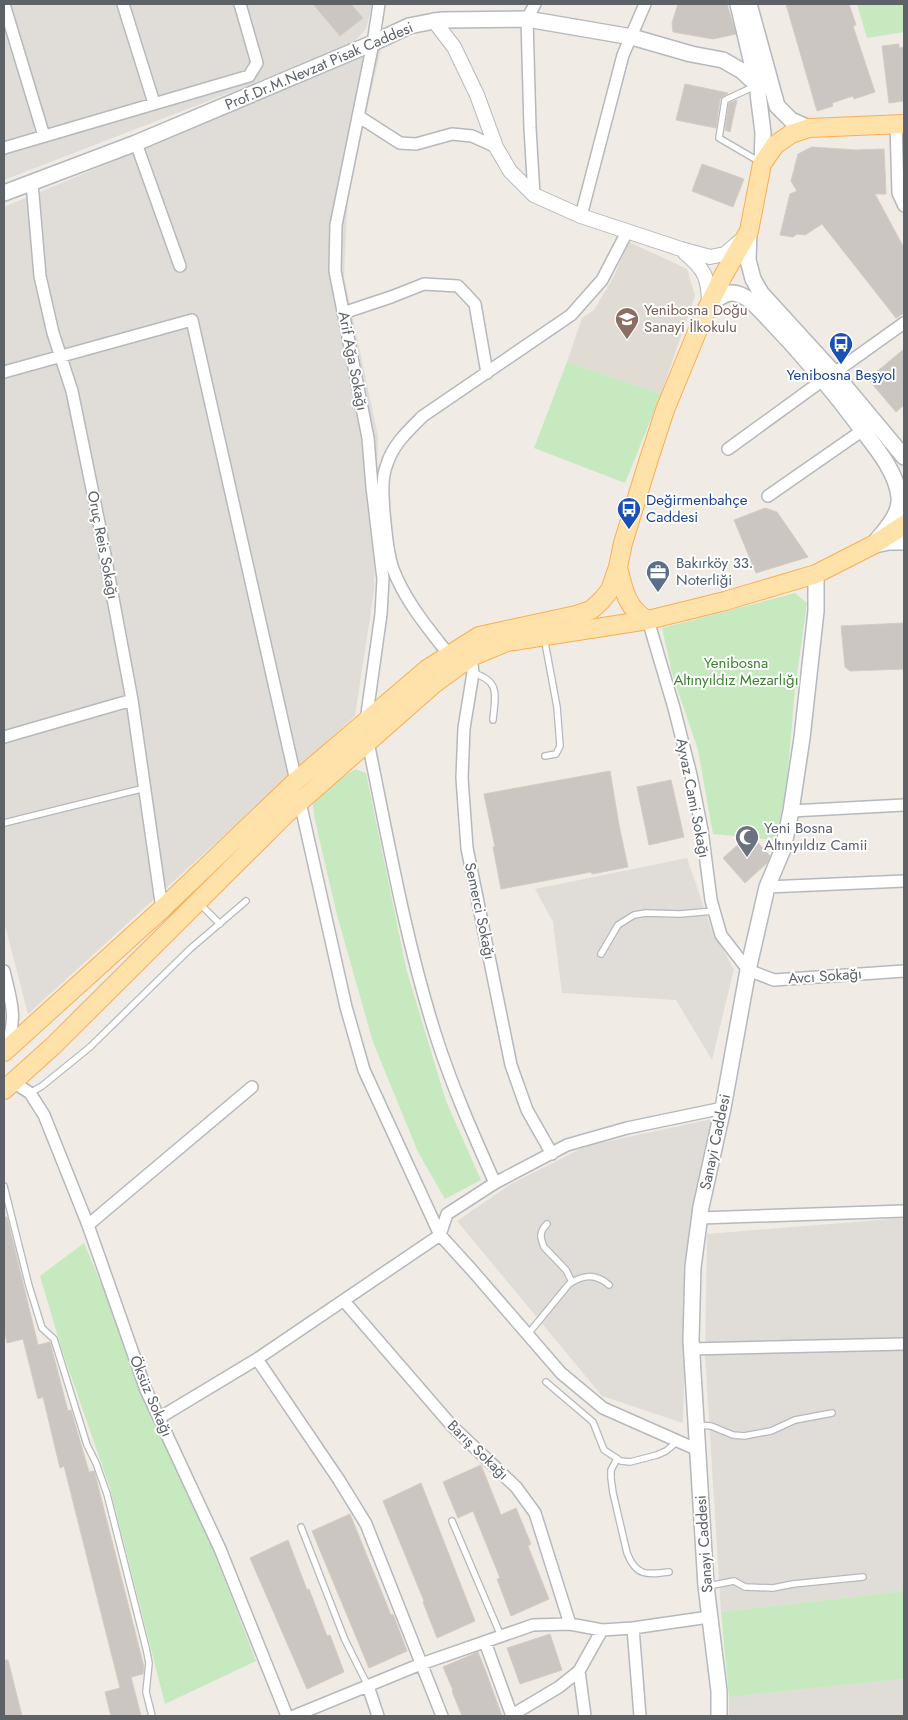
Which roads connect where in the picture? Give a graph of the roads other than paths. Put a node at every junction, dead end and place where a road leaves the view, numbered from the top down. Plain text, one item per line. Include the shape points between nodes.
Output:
1 (4, 4) edge
2 (123, 4) edge
3 (240, 4) edge
4 (379, 4) edge
5 (535, 4) edge
6 (645, 4) edge
7 (738, 4) edge
8 (750, 4) edge
9 (527, 19) junction
10 (434, 21) junction
11 (632, 37) junction
12 (373, 43) junction
13 (756, 85) junction
14 (154, 102) junction
15 (358, 116) junction
16 (900, 124) edge
17 (809, 128) junction
18 (44, 136) junction
19 (136, 143) junction
20 (496, 147) junction
21 (4, 148) edge
22 (762, 164) junction
23 (32, 183) junction
24 (4, 193) edge
25 (534, 195) junction
26 (904, 206) edge
27 (582, 216) junction
28 (749, 231) junction
29 (627, 232) junction
30 (681, 249) junction
31 (180, 266) dead end
32 (709, 305) junction
33 (343, 312) junction
34 (904, 323) edge
35 (62, 357) junction
36 (4, 372) edge
37 (487, 373) junction
38 (829, 377) junction
39 (863, 430) junction
40 (728, 449) dead end
41 (903, 457) edge
42 (768, 496) dead end
43 (904, 525) edge
44 (904, 532) edge
45 (904, 542) edge
46 (873, 546) junction
47 (618, 568) junction
48 (816, 574) junction
49 (648, 620) junction
50 (544, 636) junction
51 (449, 655) junction
52 (472, 665) junction
53 (132, 700) junction
54 (493, 720) dead end
55 (366, 721) junction
56 (4, 737) edge
57 (368, 742) junction
58 (545, 756) dead end
59 (296, 781) junction
60 (145, 788) junction
61 (300, 802) junction
62 (904, 805) edge
63 (791, 810) junction
64 (4, 822) edge
65 (904, 881) edge
66 (767, 887) junction
67 (198, 901) junction
68 (246, 901) dead end
69 (162, 909) junction
70 (714, 911) junction
71 (220, 924) junction
72 (601, 954) dead end
73 (748, 970) junction
74 (904, 971) edge
75 (4, 972) edge
76 (14, 1012) junction
77 (32, 1025) junction
78 (4, 1051) edge
79 (8, 1086) edge
80 (252, 1087) dead end
81 (30, 1093) junction
82 (724, 1108) junction
83 (552, 1154) junction
84 (495, 1183) junction
85 (4, 1186) edge
86 (904, 1210) edge
87 (700, 1218) junction
88 (546, 1224) dead end
89 (88, 1225) junction
90 (440, 1235) junction
91 (572, 1282) junction
92 (609, 1285) dead end
93 (344, 1301) junction
94 (528, 1334) junction
95 (904, 1344) edge
96 (691, 1349) junction
97 (257, 1359) junction
98 (546, 1382) dead end
99 (832, 1413) dead end
100 (159, 1418) junction
101 (696, 1425) junction
102 (678, 1441) junction
103 (698, 1450) junction
104 (617, 1459) junction
105 (452, 1521) dead end
106 (301, 1526) dead end
107 (669, 1572) dead end
108 (863, 1577) dead end
109 (706, 1586) junction
110 (709, 1617) junction
111 (570, 1624) junction
112 (633, 1628) junction
113 (602, 1630) junction
114 (501, 1636) junction
115 (485, 1642) junction
116 (421, 1664) junction
117 (579, 1671) junction
118 (368, 1686) junction
119 (301, 1715) edge
120 (512, 1715) edge
121 (152, 1716) edge
122 (287, 1716) edge
123 (378, 1716) edge
124 (442, 1716) edge
125 (584, 1716) edge
126 (640, 1716) edge
127 (719, 1716) edge

1 - 18 street
2 - 14 street
3 - 14 street via 257,63 249,76
4 - 12 street, Arif Ağa Sokağı
5 - 9 street
6 - 11 street
7 - 13 main road
8 - 17 main road via 777,106 791,120
9 - 10 main road, Prof.Dr.M.Nevzat Pisak Caddesi
9 - 11 main road, Prof.Dr.M.Nevzat Pisak Caddesi
9 - 25 street
10 - 12 main road, Prof.Dr.M.Nevzat Pisak Caddesi via 409,26
10 - 20 street via 454,47 477,95
11 - 13 main road, Prof.Dr.M.Nevzat Pisak Caddesi via 722,60 742,71
11 - 27 street via 623,55
12 - 15 street, Arif Ağa Sokağı
12 - 19 main road, Prof.Dr.M.Nevzat Pisak Caddesi
13 - 22 main road via 763,133
13 - 22 lane via 725,100 719,138
14 - 18 street
15 - 20 street via 400,143 416,144 452,134 472,136
15 - 33 street, Arif Ağa Sokağı via 336,225 335,271
16 - 17 main road
16 - 26 street via 898,193
17 - 22 main road via 791,134 775,145
18 - 21 street
19 - 23 main road, Prof.Dr.M.Nevzat Pisak Caddesi
19 - 31 street
20 - 25 street via 510,171
22 - 28 main road
23 - 24 main road, Prof.Dr.M.Nevzat Pisak Caddesi
23 - 35 street, Oruç Reis Sokağı via 40,276
25 - 27 street
27 - 29 street
28 - 30 street via 725,254 710,257
28 - 32 main road
28 - 38 main road via 748,260 761,293
29 - 30 street
29 - 37 street via 602,280 571,315
30 - 32 street via 700,266 709,289
32 - 38 main road via 728,293 742,294
32 - 47 main road via 665,410
33 - 37 street via 424,284 458,286 475,304
33 - 55 street, Arif Ağa Sokağı via 368,438 383,579
34 - 38 street
35 - 36 street
35 - 53 street, Oruç Reis Sokağı via 76,410
35 - 59 street via 192,320
37 - 51 street via 424,416 402,436 387,463 382,489 393,568 403,590
38 - 39 main road
38 - 40 street
38 - 41 main road
39 - 42 street
39 - 46 main road via 890,468 900,498 892,521
43 - 46 main road
44 - 46 main road
45 - 46 main road
46 - 48 main road
47 - 49 main road via 624,592 634,611
47 - 51 main road via 610,590 591,610 479,636
48 - 49 main road
48 - 63 main road, Sanayi Caddesi via 814,630
49 - 50 main road
49 - 70 street, Ayvaz Cami Sokağı via 691,775
50 - 52 main road via 508,642
50 - 58 lane via 556,700 560,746 556,754
51 - 55 main road
52 - 54 lane via 494,688
52 - 57 main road via 434,684
52 - 83 street, Semerci Sokağı via 462,778 467,848 511,1065 527,1110
53 - 56 street
53 - 60 street, Oruç Reis Sokağı
55 - 59 main road
57 - 61 main road
57 - 84 street via 402,910 434,1032 463,1113
59 - 69 main road
60 - 64 lane
60 - 69 street, Oruç Reis Sokağı
61 - 67 main road
61 - 90 street via 346,1007 364,1070
62 - 63 street
63 - 66 main road, Sanayi Caddesi via 783,849
65 - 66 street
66 - 73 main road, Sanayi Caddesi
67 - 71 lane
67 - 79 main road via 53,1046
68 - 71 lane
69 - 77 main road
70 - 72 lane via 634,915 618,925
70 - 73 street, Ayvaz Cami Sokağı via 721,935
71 - 81 lane via 90,1047
73 - 74 street, Avcı Sokağı via 774,980
73 - 82 main road, Sanayi Caddesi
75 - 76 street
76 - 77 street via 22,1021
76 - 78 street via 11,1036
77 - 78 main road
79 - 81 street, Öksüz Sokağı
80 - 89 street
81 - 89 street, Öksüz Sokağı via 44,1115
82 - 83 street via 627,1128 567,1145
82 - 87 main road, Sanayi Caddesi
83 - 84 street
84 - 90 street via 448,1214
85 - 121 lane via 42,1328 54,1339 87,1446 107,1494 146,1648 149,1663 146,1692
86 - 87 street
87 - 96 main road, Sanayi Caddesi via 693,1267
88 - 91 lane via 540,1235 544,1247 566,1270
89 - 100 street, Öksüz Sokağı via 146,1390
90 - 93 street
90 - 94 street
91 - 92 lane via 595,1276
91 - 94 lane
93 - 97 street
93 - 111 street, Barış Sokağı via 452,1426 516,1487 535,1513
94 - 102 street via 561,1373 603,1408
95 - 96 street
96 - 101 main road, Sanayi Caddesi
97 - 100 street
97 - 116 street via 366,1524
98 - 104 lane via 593,1422 604,1450
99 - 101 lane via 795,1420 771,1431 744,1436
100 - 122 street, Öksüz Sokağı via 220,1548
101 - 103 main road, Sanayi Caddesi
102 - 103 street
102 - 104 lane via 652,1457 630,1462
103 - 109 main road, Sanayi Caddesi
104 - 107 lane via 611,1470 613,1493 631,1562 644,1574
105 - 114 lane
106 - 118 lane via 345,1640
108 - 109 lane via 773,1588 745,1587 734,1581
109 - 110 main road, Sanayi Caddesi
110 - 112 street
110 - 127 main road, Sanayi Caddesi
111 - 113 street
111 - 114 street via 533,1625
112 - 113 street
112 - 126 street
113 - 117 street
114 - 115 street
115 - 116 street
115 - 120 street
116 - 118 street
116 - 124 street
117 - 120 street
117 - 125 street
118 - 119 street
118 - 123 street

